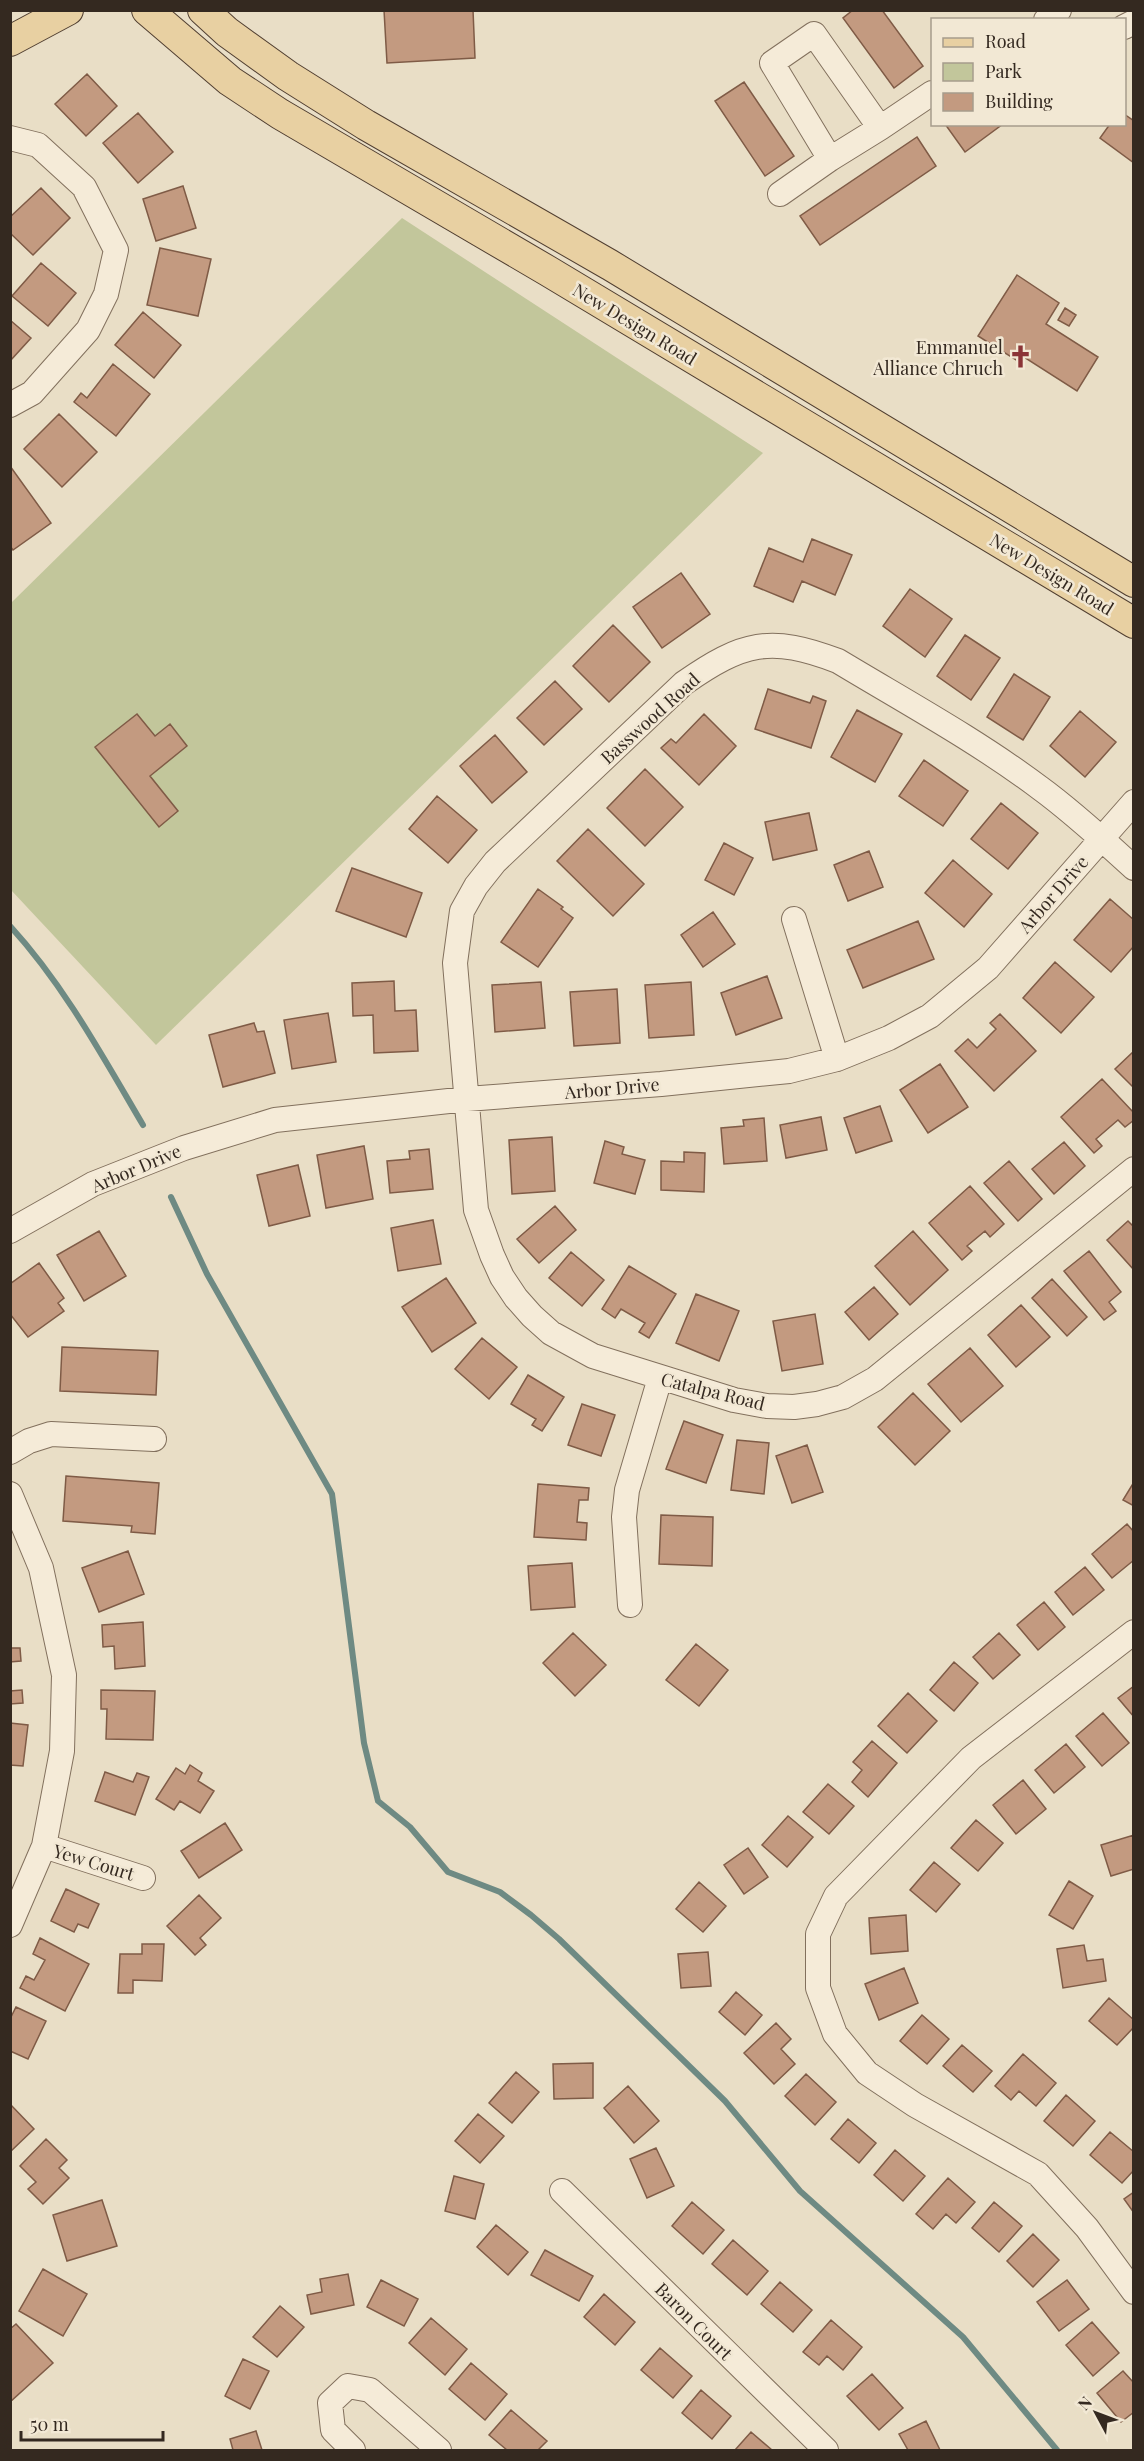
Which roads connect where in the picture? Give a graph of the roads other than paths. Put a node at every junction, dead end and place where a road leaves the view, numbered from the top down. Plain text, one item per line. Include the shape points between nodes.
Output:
1 (68, 10) edge
2 (147, 10) edge
3 (203, 10) edge
4 (1062, 10) edge
5 (1049, 18) edge
6 (225, 21) edge
7 (10, 41) edge
8 (931, 94) edge
9 (880, 128) junction
10 (10, 138) edge
11 (830, 159) junction
12 (780, 194) dead end
13 (706, 322) junction
14 (683, 353) junction
15 (10, 405) edge
16 (1134, 582) edge
17 (1134, 623) edge
18 (1134, 802) edge
19 (1102, 838) junction
20 (1134, 868) edge
21 (794, 919) dead end
22 (837, 1059) junction
23 (467, 1099) junction
24 (1134, 1170) edge
25 (10, 1231) edge
26 (660, 1378) junction
27 (154, 1439) dead end
28 (10, 1452) edge
29 (10, 1494) edge
30 (630, 1605) dead end
31 (1134, 1632) edge
32 (44, 1846) junction
33 (143, 1878) dead end
34 (10, 1925) edge
35 (562, 2191) dead end
36 (1134, 2292) edge
37 (353, 2451) edge
38 (439, 2451) edge
39 (826, 2451) edge

1 - 7 main road
2 - 14 main road, New Design Road via 230,81 280,114
3 - 6 main road, New Design Road
4 - 5 street
6 - 13 main road, New Design Road via 288,76
8 - 9 street
9 - 11 street
9 - 11 street via 814,34 772,63
10 - 15 street via 38,145 84,187 116,250 106,294 88,330 32,393
11 - 12 street
13 - 14 main road
13 - 16 main road, New Design Road
14 - 17 main road, New Design Road
18 - 19 street, Arbor Drive
19 - 20 street
19 - 22 street, Arbor Drive via 988,968 930,1016
19 - 23 street, Basswood Road via 1002,761 838,660 785,645 764,644 736,652 684,683 495,862 476,886 462,911 455,963
21 - 22 street
22 - 23 street, Arbor Drive via 789,1071
23 - 25 street, Arbor Drive via 275,1120 184,1148 93,1184
23 - 26 street, Catalpa Road via 476,1210 502,1277 516,1298 538,1322 573,1345 593,1356
24 - 26 street, Catalpa Road via 875,1379 843,1397 794,1407 767,1406
26 - 30 street via 626,1499
27 - 28 street via 51,1434
29 - 32 street via 41,1568 64,1675 62,1751
31 - 36 street via 970,1758 836,1896 818,1934 818,1988 835,2034 867,2073 915,2105 1038,2174 1087,2228
32 - 33 street, Yew Court
32 - 34 street
35 - 39 street, Baron Court
37 - 38 street via 333,2430 330,2403 348,2386 370,2390

